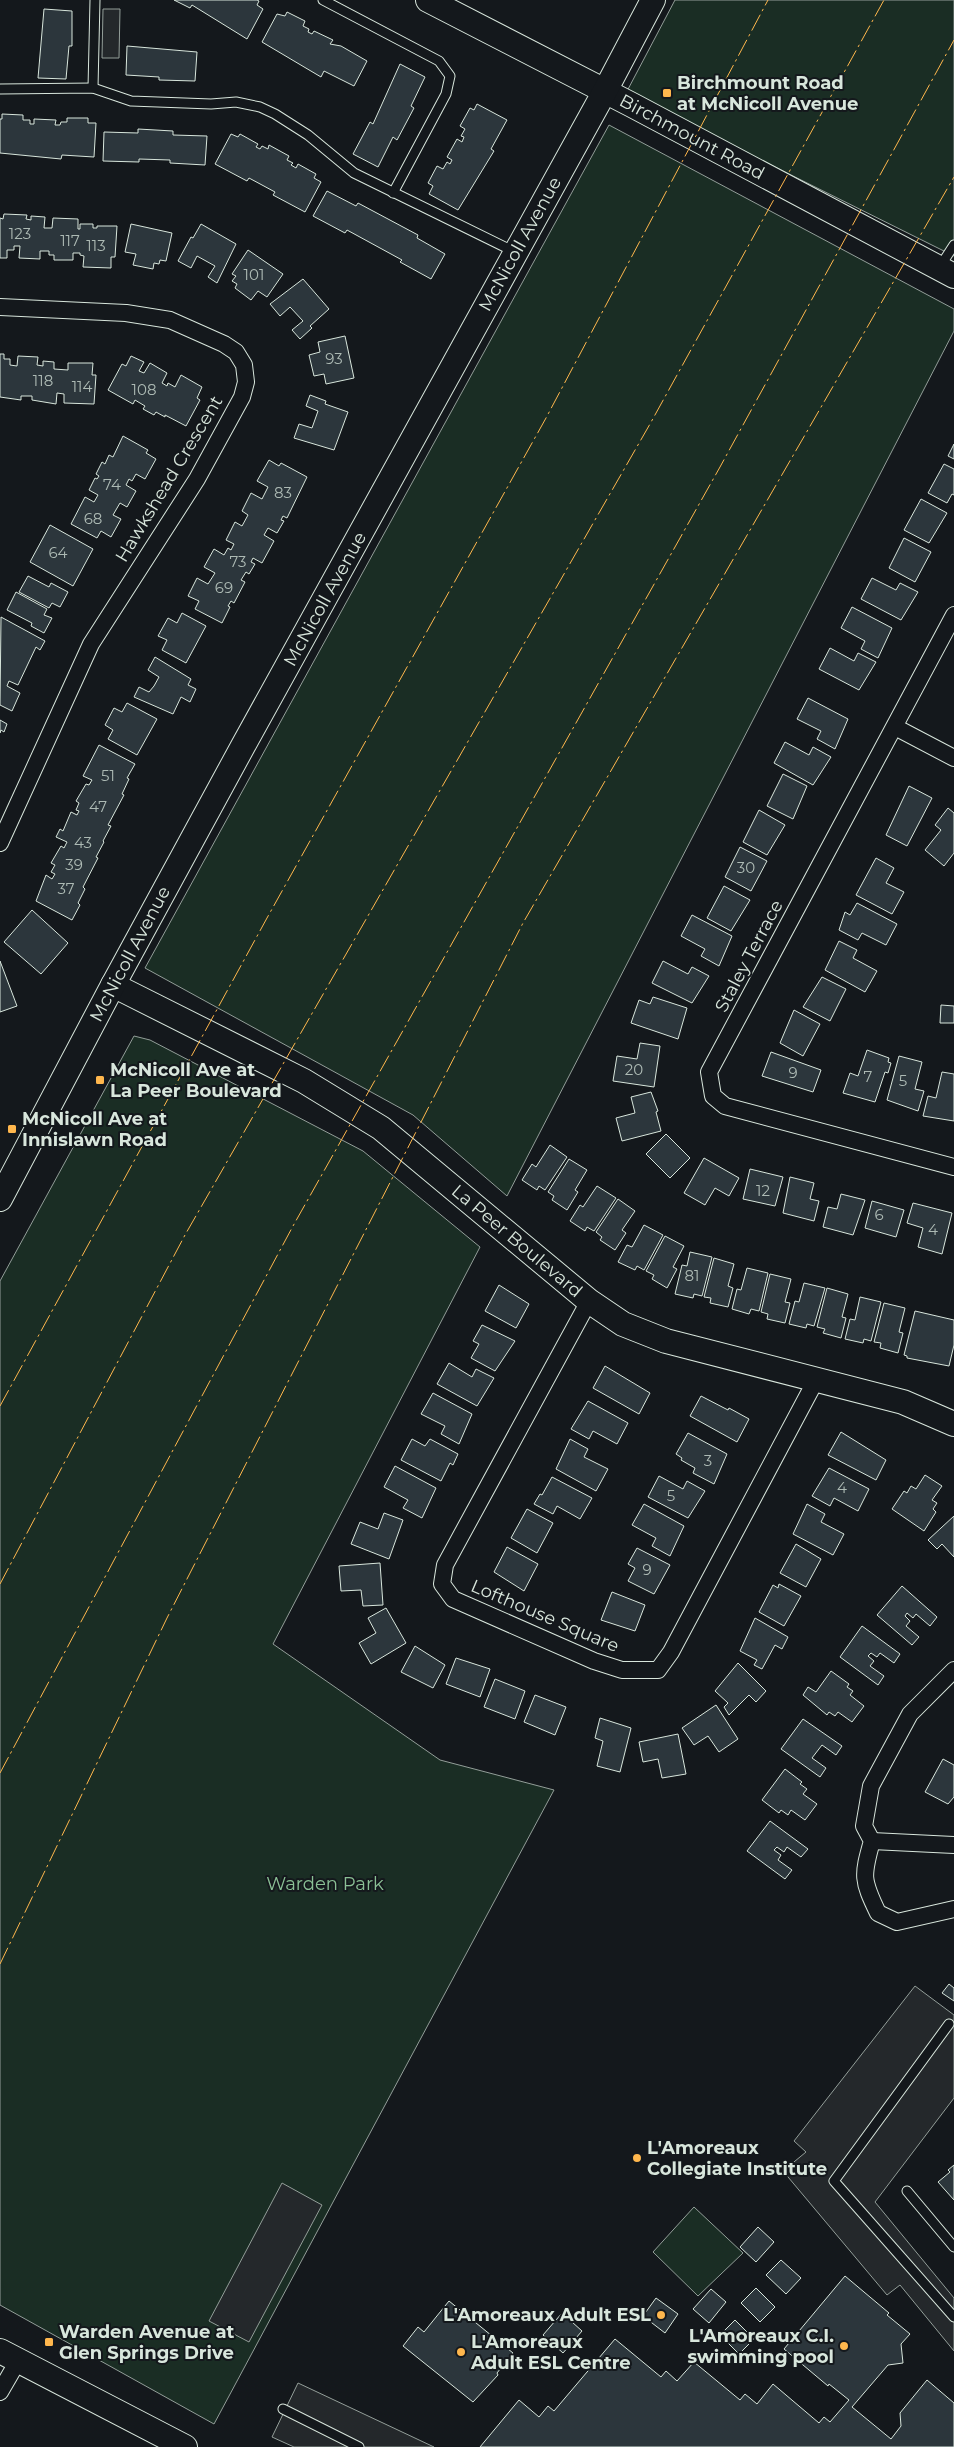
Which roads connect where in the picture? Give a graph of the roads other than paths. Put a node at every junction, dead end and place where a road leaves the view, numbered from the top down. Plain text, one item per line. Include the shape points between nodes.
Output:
1 (96, 0) edge
2 (323, 0) edge
3 (428, 0) edge
4 (652, 0) edge
5 (93, 88) junction
6 (0, 89) edge
7 (605, 91) junction
8 (393, 193) junction
9 (954, 245) edge
10 (515, 252) junction
11 (946, 272) edge
12 (0, 307) edge
13 (954, 615) edge
14 (895, 727) junction
15 (954, 758) edge
16 (0, 843) edge
17 (113, 984) junction
18 (954, 1166) edge
19 (0, 1199) edge
20 (589, 1302) junction
21 (816, 1380) junction
22 (954, 1424) edge
23 (954, 1670) edge
24 (872, 1841) junction
25 (954, 1845) edge
26 (954, 1909) edge
27 (949, 2024) dead end
28 (906, 2191) dead end
29 (954, 2247) edge
30 (954, 2317) edge
31 (9, 2356) edge
32 (0, 2392) edge
33 (283, 2408) dead end
34 (185, 2447) edge
35 (359, 2447) edge

1 - 5 lane
2 - 8 lane via 440,61 450,76 446,94
3 - 7 main road, Birchmount Road
4 - 7 main road, McNicoll Avenue
5 - 6 lane
5 - 8 lane via 131,101 236,102 260,107 308,135 354,173
7 - 10 main road, McNicoll Avenue
7 - 11 main road, Birchmount Road
8 - 10 lane
9 - 11 lane
10 - 17 main road, McNicoll Avenue
12 - 16 street, Hawkshead Crescent via 126,313 170,320 236,352 244,365 246,382 242,397 197,479 91,644
13 - 14 street, Staley Terrace
14 - 15 street
14 - 18 street, Staley Terrace via 709,1072 713,1096 725,1106
17 - 19 main road, McNicoll Avenue
17 - 20 main road, La Peer Boulevard via 304,1081 381,1128
20 - 21 main road, La Peer Boulevard via 623,1324 666,1341
20 - 21 street, Lofthouse Square via 445,1565 442,1584 453,1599 594,1661 622,1670 658,1670 672,1652
21 - 22 main road, La Peer Boulevard via 903,1402
23 - 24 street via 910,1714 871,1786 864,1826
24 - 25 street
24 - 26 street via 864,1871 868,1892 878,1913 897,1922
27 - 30 lane via 834,2181
28 - 29 lane
31 - 32 street
31 - 34 main road
33 - 35 lane

